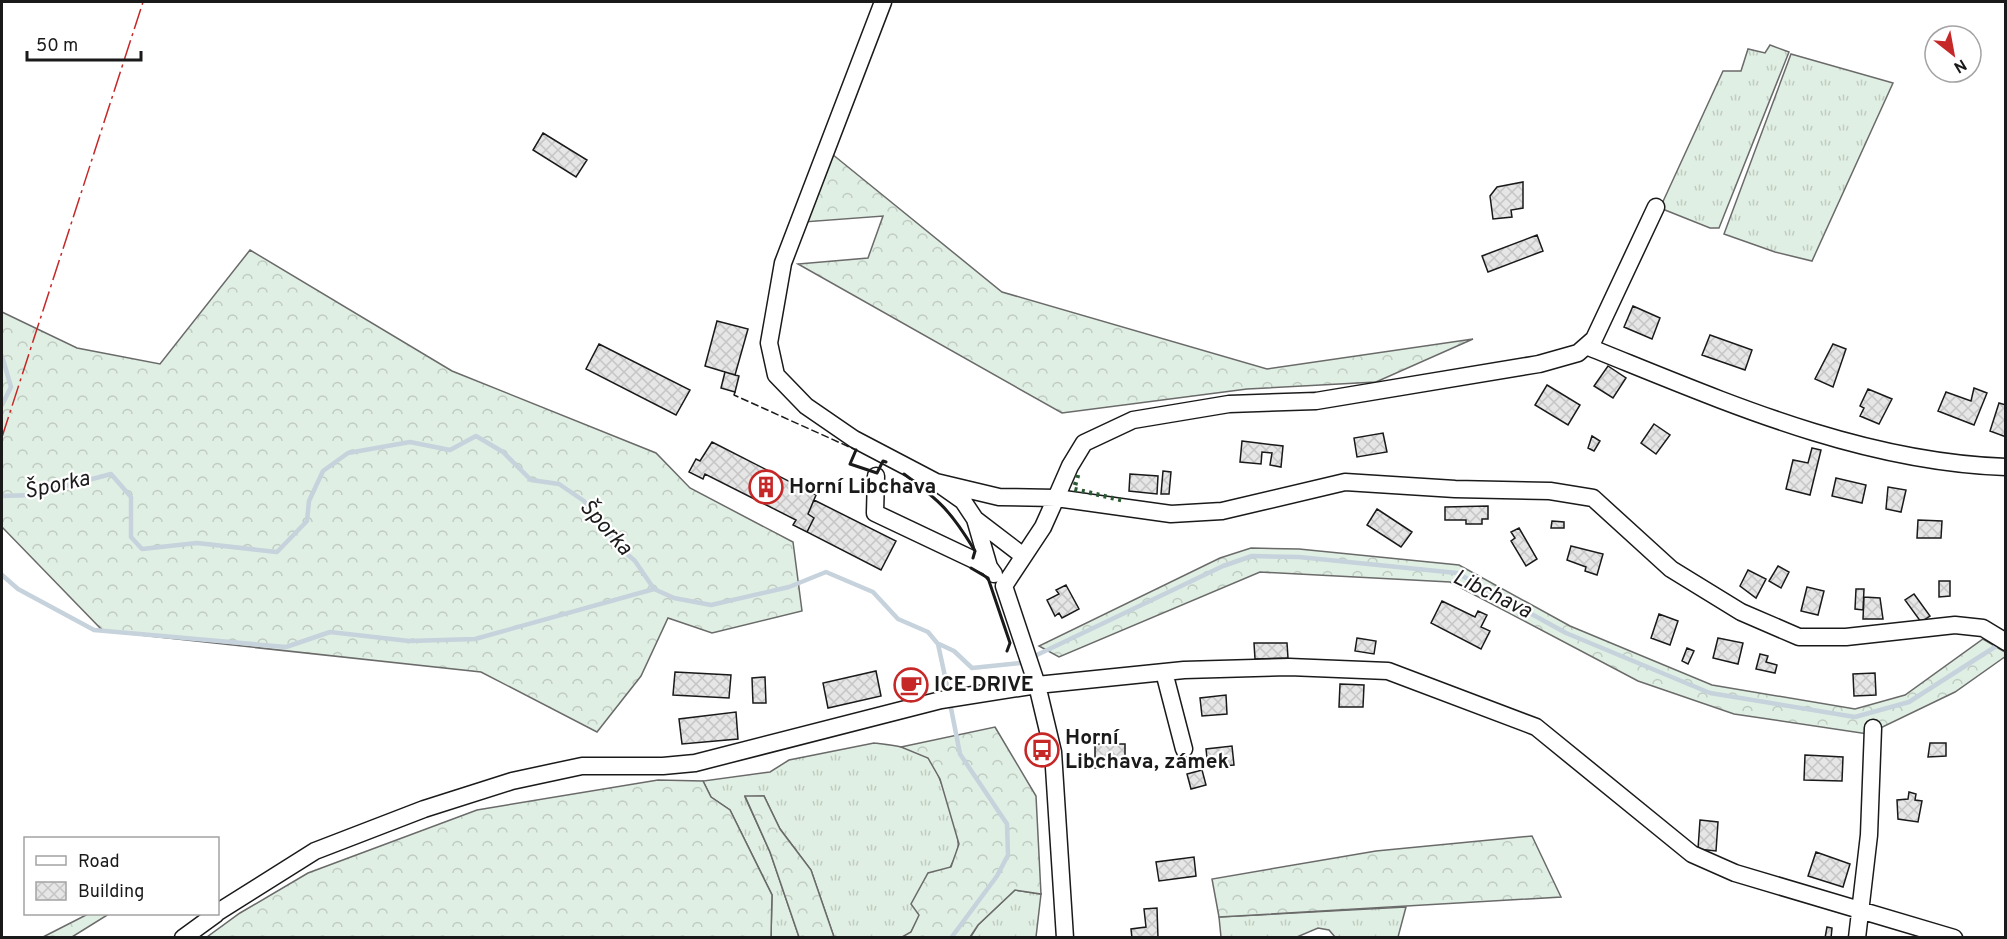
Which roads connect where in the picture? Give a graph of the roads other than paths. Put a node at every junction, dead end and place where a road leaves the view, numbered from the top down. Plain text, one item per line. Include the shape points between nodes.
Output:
1 (884, 2) edge
2 (1656, 207) dead end
3 (1586, 346) junction
4 (2006, 467) edge
5 (876, 476) dead end
6 (936, 482) junction
7 (1056, 498) junction
8 (975, 519) junction
9 (1022, 555) junction
10 (988, 567) junction
11 (1004, 586) junction
12 (2001, 639) edge
13 (1164, 672) junction
14 (1037, 685) junction
15 (1873, 728) dead end
16 (1184, 749) dead end
17 (1861, 909) junction
18 (219, 912) edge
19 (214, 915) edge
20 (183, 938) edge
21 (1065, 938) edge
22 (1857, 938) edge
23 (1954, 938) edge

1 - 6 street via 783,263 769,343 776,375 806,406 854,439
2 - 3 street via 1593,339
3 - 4 street via 1832,440 1908,456
3 - 7 street via 1578,353 1539,364 1412,386 1316,401 1229,404 1133,420 1084,443
5 - 10 street via 875,513
6 - 7 street via 999,497
6 - 8 street via 963,501
7 - 9 street via 1043,527
7 - 12 street via 1171,514 1222,511 1345,482 1550,491 1593,498 1671,569 1741,612 1798,637 1846,637 1955,625 1983,628
8 - 9 street
8 - 10 street
9 - 11 street
10 - 11 street
11 - 14 street
13 - 14 street
13 - 16 street
13 - 17 street via 1288,667 1388,671 1536,727 1692,854 1735,873
14 - 18 street via 950,699 694,763 582,766 512,781 315,851
14 - 21 street via 1053,752
15 - 17 street via 1869,835
17 - 22 street
17 - 23 street
19 - 20 street

